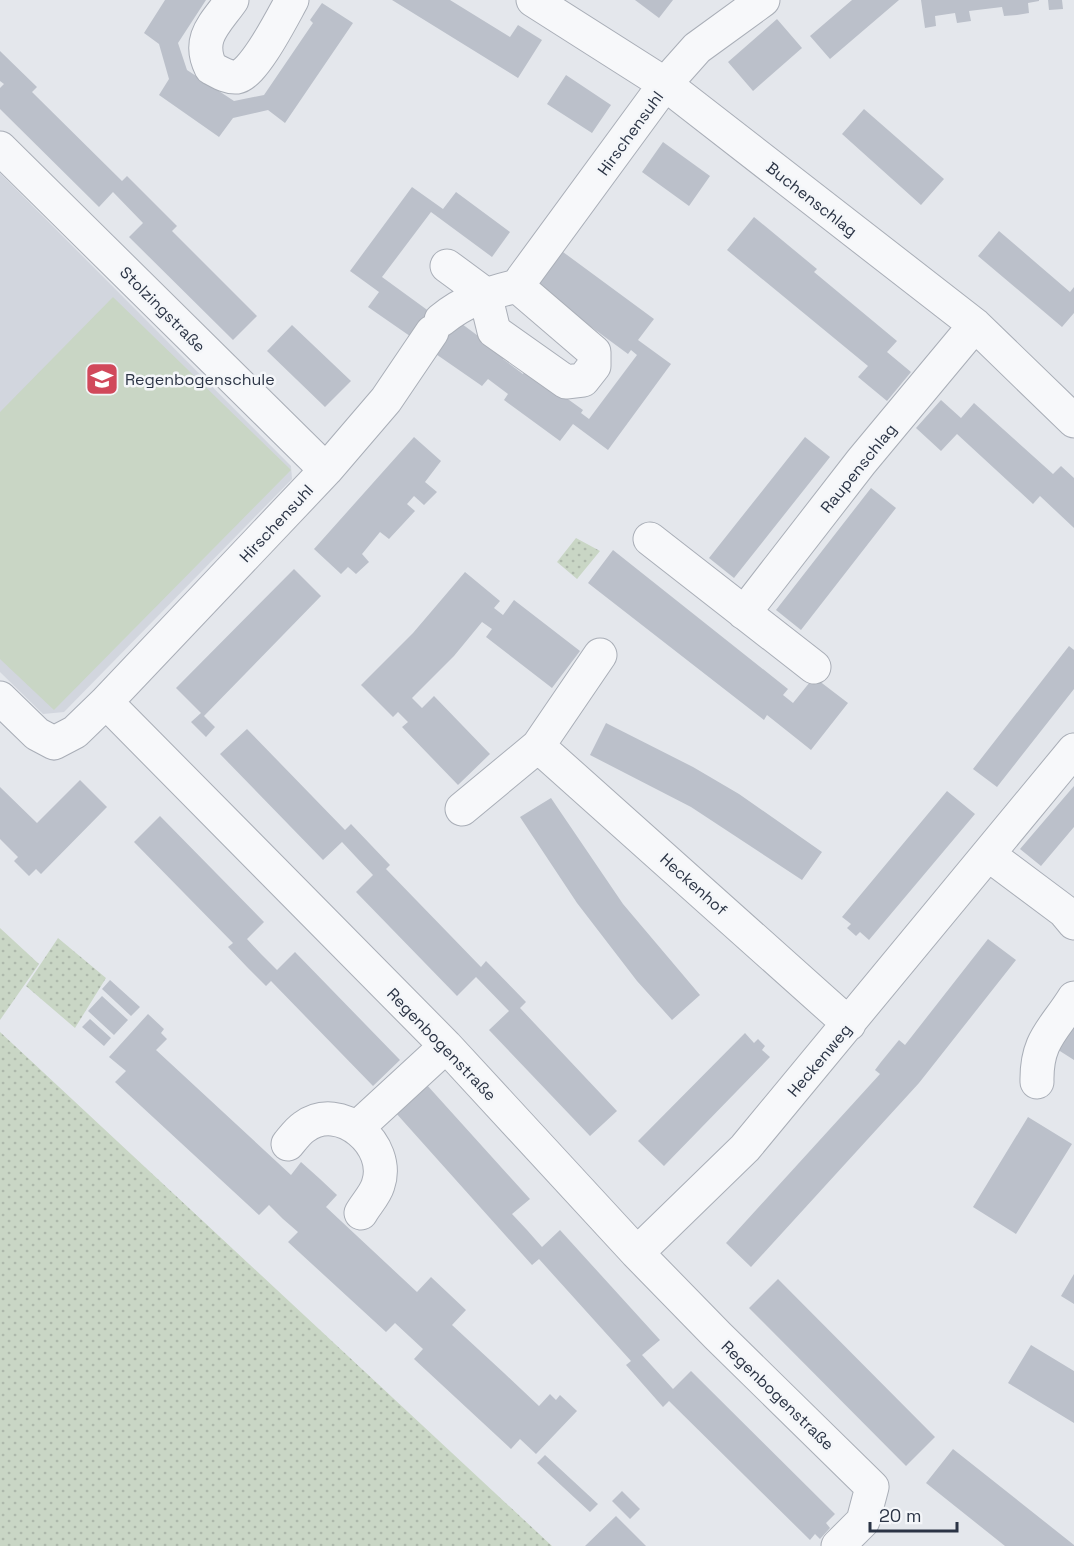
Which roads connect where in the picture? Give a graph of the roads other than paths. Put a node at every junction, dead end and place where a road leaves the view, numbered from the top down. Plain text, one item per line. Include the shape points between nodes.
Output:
1 (232, 0) edge
2 (292, 0) edge
3 (533, 0) edge
4 (763, 0) edge
5 (665, 84) junction
6 (0, 148) edge
7 (447, 266) dead end
8 (517, 286) junction
9 (485, 294) junction
10 (975, 325) junction
11 (1074, 421) edge
12 (326, 470) junction
13 (650, 539) dead end
14 (744, 613) junction
15 (600, 655) dead end
16 (814, 667) dead end
17 (0, 698) edge
18 (106, 702) junction
19 (537, 746) junction
20 (1074, 750) edge
21 (462, 808) dead end
22 (989, 855) junction
23 (1074, 923) edge
24 (1074, 998) edge
25 (849, 1024) junction
26 (446, 1046) junction
27 (1037, 1082) dead end
28 (358, 1127) junction
29 (288, 1143) dead end
30 (361, 1213) dead end
31 (637, 1253) junction
32 (838, 1546) edge

1 - 2 street via 206,37 203,48 211,68 234,77 248,70 261,53
3 - 5 street, Buchenschlag
4 - 5 street, Hirschensuhl via 697,48
5 - 8 street, Hirschensuhl
5 - 10 street, Buchenschlag
6 - 12 street, Stolzingstraße
7 - 9 street
8 - 9 street, Hirschensuhl
8 - 9 street via 594,352 594,366 584,380 566,382 495,331
9 - 12 street, Hirschensuhl via 459,306 437,326 386,400
10 - 11 street, Buchenschlag
10 - 14 street, Raupenschlag via 861,462
12 - 18 street, Hirschensuhl
13 - 14 street
14 - 16 street
15 - 19 street
17 - 18 street via 37,734 54,742 75,732
18 - 26 street, Regenbogenstraße
19 - 21 street
19 - 25 street, Heckenhof
20 - 22 street, Heckenweg
22 - 23 street via 1064,911
22 - 25 street, Heckenweg
24 - 27 street via 1042,1043
25 - 31 street, Heckenweg via 745,1148
26 - 28 street
26 - 31 street, Regenbogenstraße
28 - 29 street via 330,1119 306,1125
28 - 30 street via 378,1152 379,1184
31 - 32 street, Regenbogenstraße via 872,1487 863,1521

